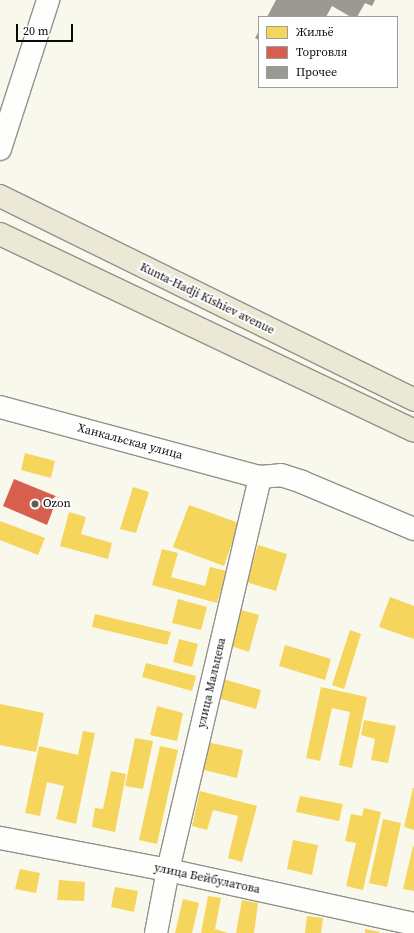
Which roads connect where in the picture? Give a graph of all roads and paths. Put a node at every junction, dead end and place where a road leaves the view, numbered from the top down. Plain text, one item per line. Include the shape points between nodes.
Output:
1 (48, 0) edge
2 (0, 149) edge
3 (0, 196) edge
4 (0, 234) edge
5 (414, 400) edge
6 (0, 407) edge
7 (414, 431) edge
8 (260, 477) junction
9 (414, 529) edge
10 (0, 838) edge
11 (168, 870) junction
12 (414, 924) edge
13 (156, 933) edge

1 - 2 street
3 - 5 main road, Kunta-Hadji Kishiev avenue
4 - 7 main road
6 - 8 street, Ханкальская улица
8 - 9 street via 281,475 302,482
8 - 11 street, улица Мальцева
10 - 11 street, улица Бейбулатова
11 - 12 street, улица Бейбулатова
11 - 13 street, улица Мальцева

